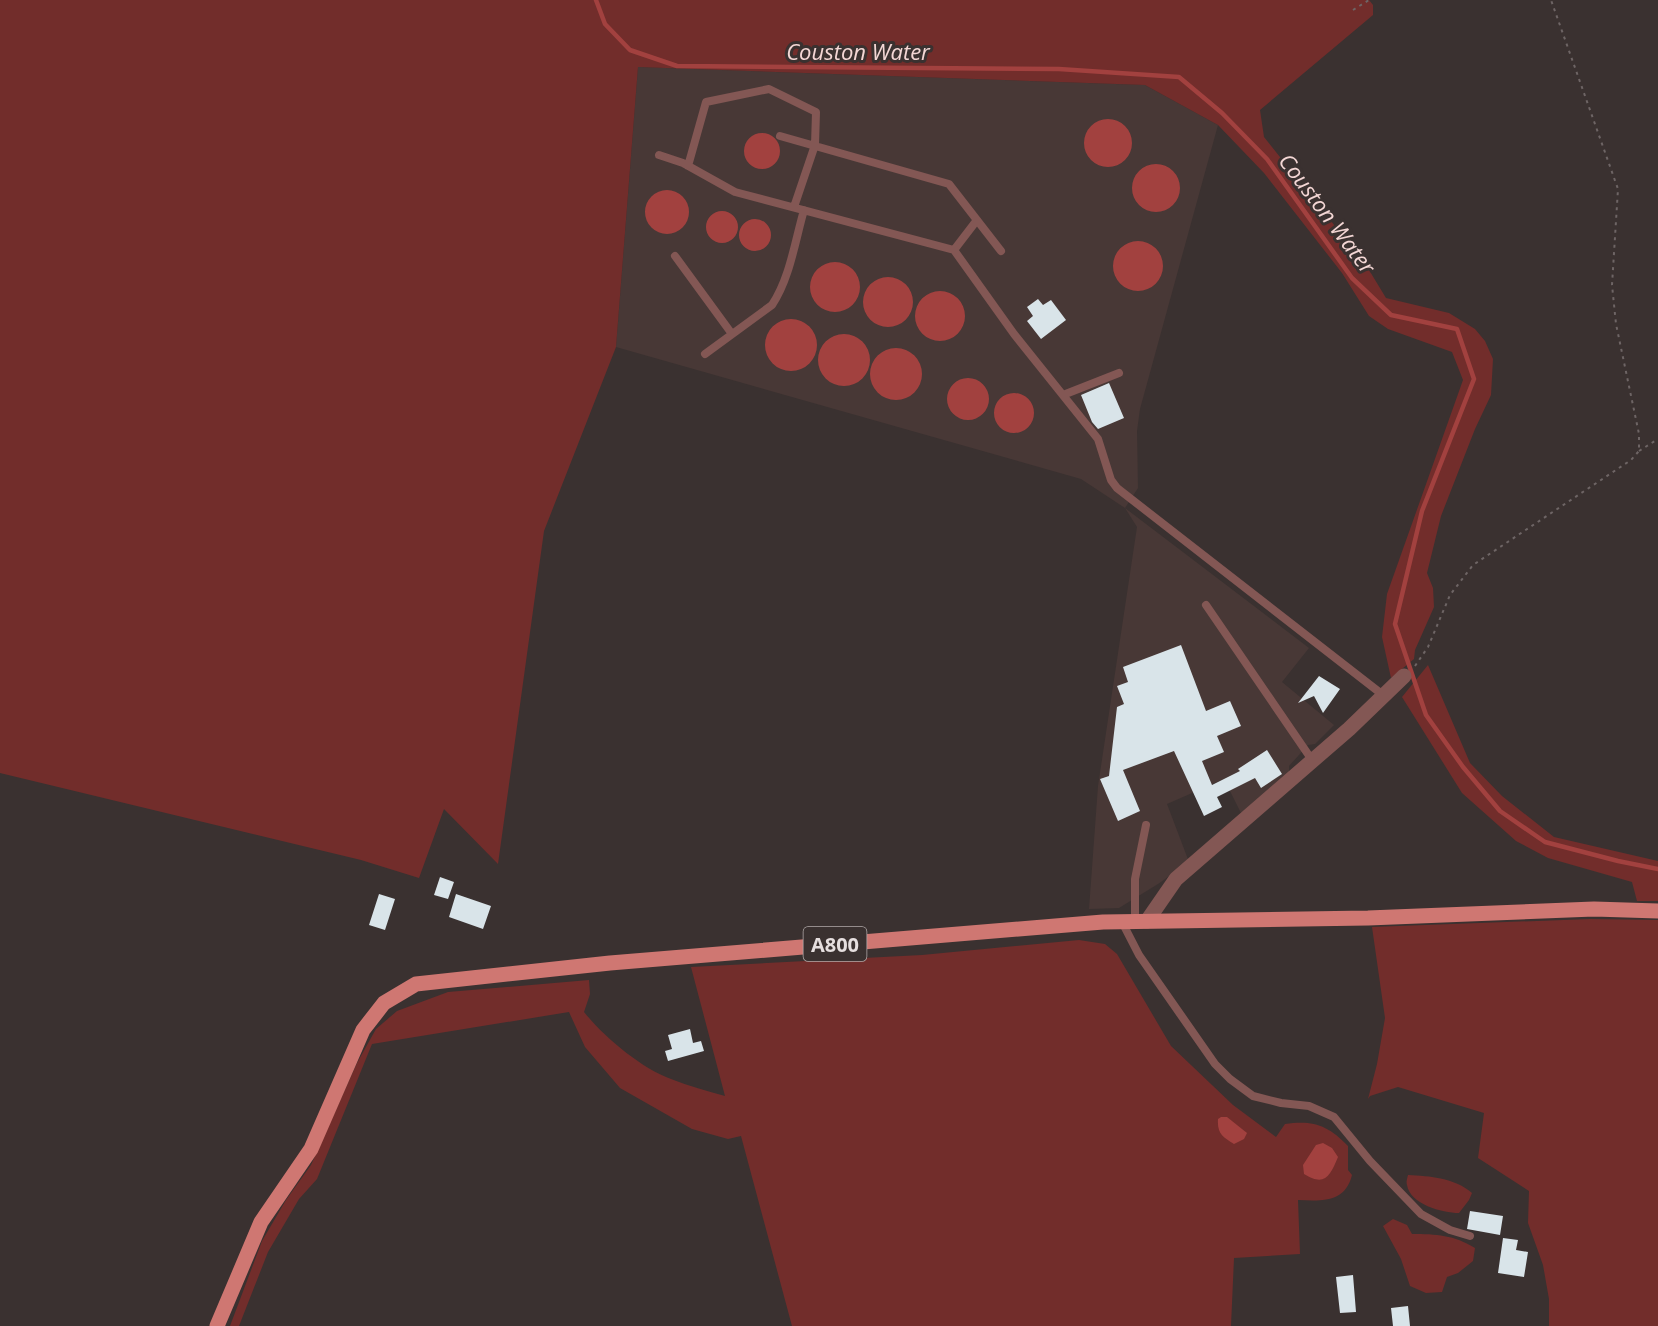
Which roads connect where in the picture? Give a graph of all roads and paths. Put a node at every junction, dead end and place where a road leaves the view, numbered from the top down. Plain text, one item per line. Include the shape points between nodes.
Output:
1 (1369, 0) edge
2 (1551, 0) edge
3 (1353, 10) dead end
4 (780, 136) dead end
5 (815, 145) junction
6 (659, 155) dead end
7 (688, 166) junction
8 (794, 207) junction
9 (804, 210) junction
10 (977, 220) junction
11 (954, 250) junction
12 (1001, 251) dead end
13 (675, 256) dead end
14 (732, 334) junction
15 (705, 354) dead end
16 (1119, 373) dead end
17 (1063, 395) junction
18 (1658, 439) edge
19 (1639, 451) junction
20 (1206, 605) dead end
21 (1418, 662) dead end
22 (1404, 676) dead end
23 (1383, 695) junction
24 (1312, 760) junction
25 (1146, 825) dead end
26 (1658, 911) edge
27 (1135, 921) junction
28 (1470, 1236) dead end
29 (217, 1326) edge

1 - 3 path
2 - 19 path via 1618,189 1612,285
4 - 5 lane
5 - 7 lane via 816,112 769,89 706,102
5 - 8 lane
5 - 10 lane via 949,184
6 - 7 lane
7 - 8 lane via 735,192
8 - 9 lane
9 - 11 lane
9 - 14 lane via 778,295 772,305
10 - 11 lane
10 - 12 lane
11 - 17 lane
13 - 14 lane
14 - 15 lane
16 - 17 lane
17 - 23 lane via 1098,439 1117,488
18 - 19 path
19 - 21 path via 1473,564 1450,595
20 - 24 lane
22 - 23 street
23 - 24 street
24 - 27 street via 1176,879
25 - 27 lane via 1135,879
26 - 27 main road, A800 via 1594,909 1368,918
27 - 28 lane via 1139,955 1215,1064 1230,1079 1253,1096 1309,1106 1334,1117 1420,1215
27 - 29 main road, A800 via 622,962 416,984 384,1003 363,1030 311,1149 261,1222

